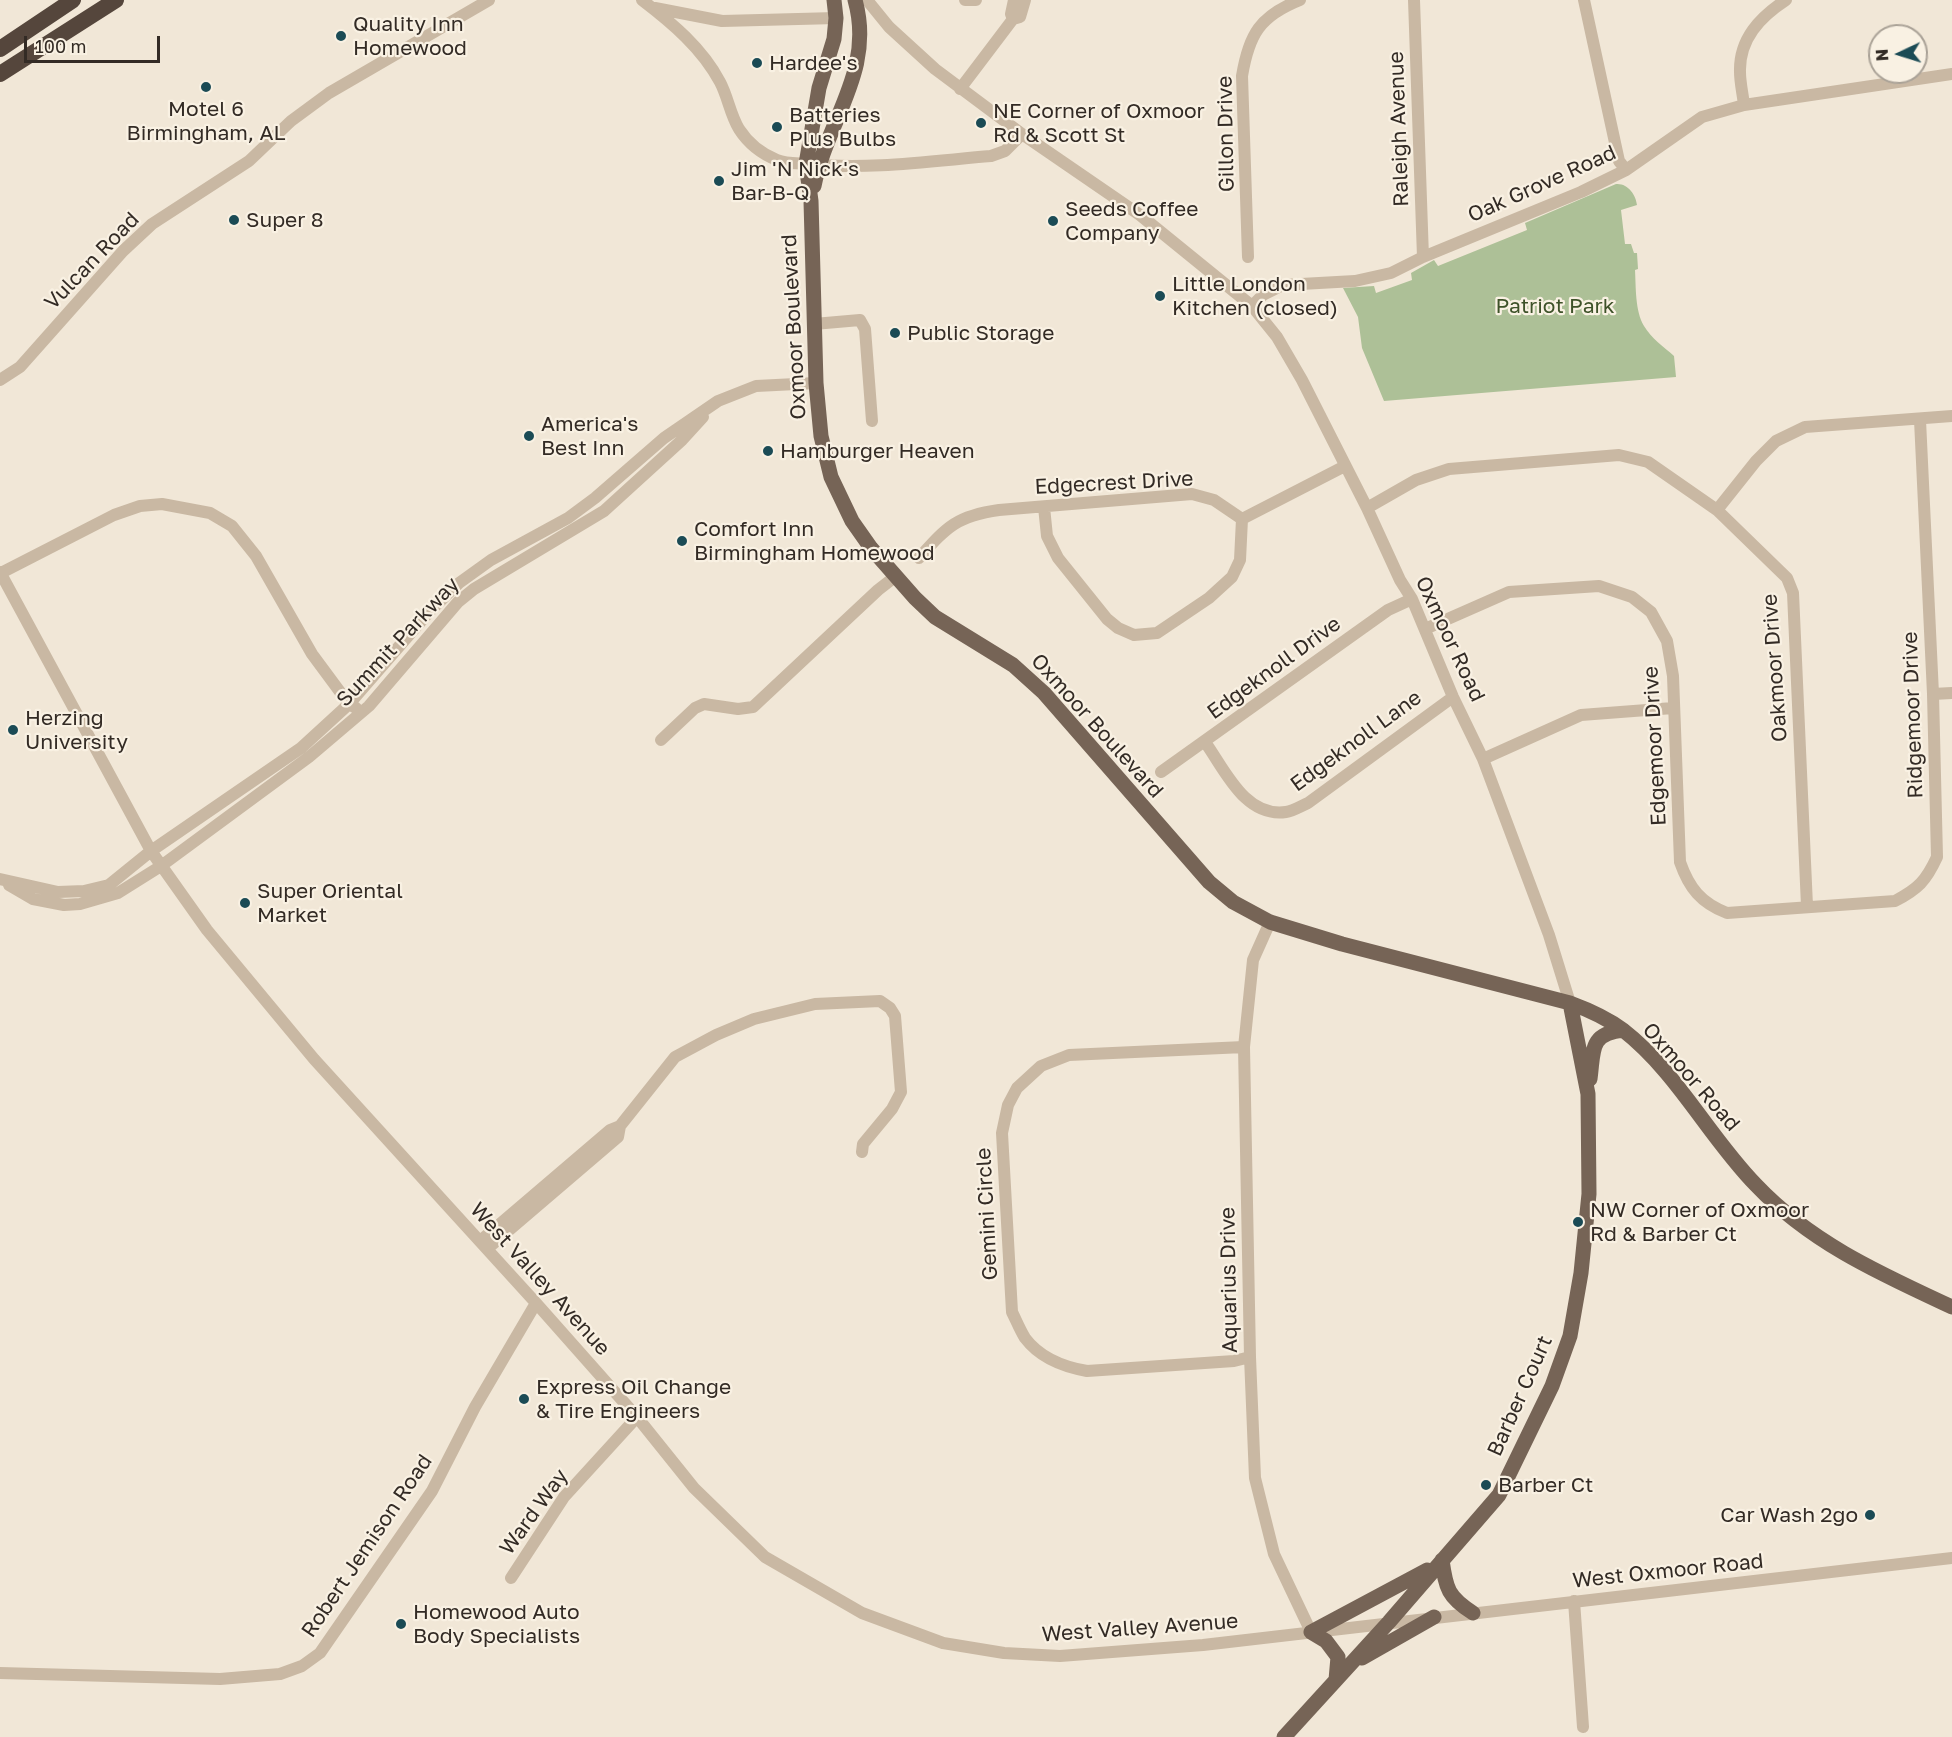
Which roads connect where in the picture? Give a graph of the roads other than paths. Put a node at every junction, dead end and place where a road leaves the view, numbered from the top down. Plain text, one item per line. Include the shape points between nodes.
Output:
1 (58, 0) edge
2 (73, 0) edge
3 (116, 0) edge
4 (489, 0) edge
5 (834, 0) edge
6 (855, 0) edge
7 (867, 0) edge
8 (965, 0) edge
9 (976, 0) edge
10 (1014, 0) edge
11 (1025, 0) edge
12 (1300, 0) edge
13 (1414, 0) edge
14 (1584, 0) edge
15 (1786, 0) edge
16 (646, 4) edge
17 (836, 18) junction
18 (1013, 19) junction
19 (1, 49) edge
20 (0, 74) edge
21 (1952, 74) edge
22 (960, 89) junction
23 (1744, 105) junction
24 (1022, 134) junction
25 (812, 165) junction
26 (1626, 170) junction
27 (1423, 257) junction
28 (1248, 258) dead end
29 (1252, 306) junction
30 (814, 324) junction
31 (0, 380) edge
32 (816, 382) junction
33 (718, 401) junction
34 (1952, 416) edge
35 (1920, 420) junction
36 (872, 421) dead end
37 (1345, 466) junction
38 (1044, 507) junction
39 (1367, 508) junction
40 (1717, 510) junction
41 (1242, 519) junction
42 (919, 558) dead end
43 (0, 572) edge
44 (896, 576) junction
45 (1412, 599) junction
46 (1425, 629) junction
47 (1952, 693) edge
48 (1933, 694) junction
49 (1453, 697) junction
50 (349, 704) junction
51 (1673, 708) junction
52 (362, 711) junction
53 (660, 740) dead end
54 (1205, 742) junction
55 (1483, 759) junction
56 (1161, 772) dead end
57 (151, 851) junction
58 (160, 866) junction
59 (0, 879) edge
60 (1807, 906) junction
61 (1270, 922) junction
62 (1570, 1003) junction
63 (1623, 1030) junction
64 (1244, 1047) junction
65 (1588, 1094) junction
66 (862, 1152) dead end
67 (483, 1245) junction
68 (536, 1303) junction
69 (1952, 1307) edge
70 (1250, 1357) junction
71 (638, 1417) junction
72 (1952, 1558) edge
73 (1442, 1560) junction
74 (511, 1578) dead end
75 (1575, 1601) junction
76 (1473, 1613) junction
77 (1434, 1617) junction
78 (1389, 1622) junction
79 (1311, 1632) junction
80 (1349, 1666) junction
81 (0, 1673) edge
82 (1336, 1680) junction
83 (1583, 1727) dead end
84 (1284, 1737) edge

1 - 19 highway
2 - 19 highway
3 - 20 highway
4 - 31 street, Vulcan Road via 329,93 291,121 249,161 152,224 20,367
5 - 17 main road, Oxmoor Boulevard
6 - 25 main road, Oxmoor Boulevard via 860,51 856,72
7 - 22 street, Oxmoor Road via 903,40
8 - 9 street
10 - 18 street
11 - 18 street via 1020,17
12 - 28 street, Gillon Drive via 1280,8 1260,25 1246,51 1242,76
13 - 27 street, Raleigh Avenue
14 - 26 street via 1619,161
15 - 23 street via 1767,12 1746,44 1740,71
16 - 17 street via 722,21
16 - 25 street via 696,48 712,69 748,141 779,161
17 - 25 main road, Oxmoor Boulevard via 834,39 819,88
18 - 22 street
21 - 23 street, Oak Grove Road
22 - 24 street, Oxmoor Road
23 - 26 street, Oak Grove Road via 1702,117
24 - 25 street via 1005,151 992,156 855,168
24 - 29 street, Oxmoor Road via 1140,215
25 - 30 main road, Oxmoor Boulevard
26 - 27 street, Oak Grove Road
27 - 29 street, Oak Grove Road via 1372,279 1283,285
29 - 37 street, Oxmoor Road via 1277,337
30 - 32 main road, Oxmoor Boulevard
30 - 36 street via 860,320 865,329
32 - 33 street, Summit Parkway via 756,386
32 - 44 main road, Oxmoor Boulevard via 821,436 831,477 852,521
33 - 50 street, Summit Parkway via 664,438 568,518 490,560 459,583
33 - 52 street, Summit Parkway via 604,512 474,588
34 - 35 street
35 - 40 street via 1805,427 1776,441
35 - 48 street, Ridgemoor Drive
37 - 39 street, Oxmoor Road
37 - 41 street
38 - 41 street, Edgecrest Drive via 1192,494 1214,500
38 - 41 street via 1047,536 1058,558 1107,619 1134,635 1157,633 1209,598 1232,577 1240,560
38 - 42 street, Edgecrest Drive via 968,516 953,523
39 - 40 street, Oakmoor Drive via 1416,480 1449,469 1619,455 1648,462
39 - 45 street, Oxmoor Road
40 - 60 street, Oakmoor Drive via 1787,578 1793,593
43 - 50 street via 140,506 162,504 210,513 232,526 256,556 312,654
43 - 57 street, West Valley Avenue
44 - 53 street via 753,707 704,704
44 - 61 main road, Oxmoor Boulevard via 935,616 1013,665 1044,693 1209,882 1233,902
45 - 46 street, Oxmoor Road
45 - 54 street, Edgeknoll Drive via 1388,610
46 - 49 street, Oxmoor Road
46 - 51 street, Edgemoor Drive via 1509,592 1599,586 1632,597 1651,612 1667,641
47 - 48 street
48 - 60 street, Ridgemoor Drive via 1937,857 1928,877 1915,891 1895,901
49 - 54 street, Edgeknoll Lane via 1308,803 1288,812 1271,812 1255,806 1242,795
49 - 55 street, Oxmoor Road
50 - 52 street
50 - 57 street, Summit Parkway via 301,748
51 - 55 street via 1581,716
51 - 60 street, Edgemoor Drive via 1680,862 1695,894 1727,913
52 - 58 street, Summit Parkway via 309,757
54 - 56 street, Edgeknoll Drive
55 - 62 street, Oxmoor Road via 1549,935
57 - 58 street, West Valley Avenue
57 - 59 street, Summit Parkway via 108,885 84,891 58,892
58 - 59 street, Summit Parkway via 118,893 80,904 33,899
58 - 67 street, West Valley Avenue via 196,916 314,1059
61 - 62 main road, Oxmoor Boulevard
61 - 64 street, Aquarius Drive via 1253,960
62 - 63 main road, Oxmoor Road
62 - 65 main road, Barber Court
63 - 65 main road via 1599,1037
63 - 69 main road, Oxmoor Road via 1656,1062 1755,1184 1794,1221 1871,1269
64 - 70 street, Aquarius Drive
64 - 70 street, Gemini Circle via 1068,1055 1041,1066 1017,1088 1008,1105 1002,1133 1012,1312 1025,1338 1041,1354 1067,1368 1087,1371
65 - 73 main road, Barber Court via 1589,1194 1570,1336 1552,1386 1499,1495
66 - 67 street via 863,1144 901,1092 895,1016 880,1001 815,1004 754,1019 675,1057 620,1126 618,1137 598,1147
67 - 68 street, West Valley Avenue
68 - 71 street, West Valley Avenue
68 - 81 street, Robert Jemison Road via 475,1407 432,1491 320,1653 302,1666 280,1674 220,1679
70 - 79 street, Aquarius Drive via 1255,1478 1274,1554
71 - 74 street, Ward Way via 564,1497
71 - 79 street, West Valley Avenue via 694,1488 765,1557 862,1613 943,1643 1004,1653 1060,1656
72 - 75 street, West Oxmoor Road
73 - 76 main road via 1450,1594
73 - 78 main road, Barber Court
73 - 79 main road
75 - 76 street, West Oxmoor Road
75 - 83 street
76 - 77 street, West Oxmoor Road
77 - 78 street, West Oxmoor Road
77 - 80 main road
78 - 79 street, West Valley Avenue
78 - 80 main road, Barber Court
79 - 82 main road via 1326,1641 1338,1657
80 - 82 main road, Barber Court
82 - 84 main road, Barber Court

